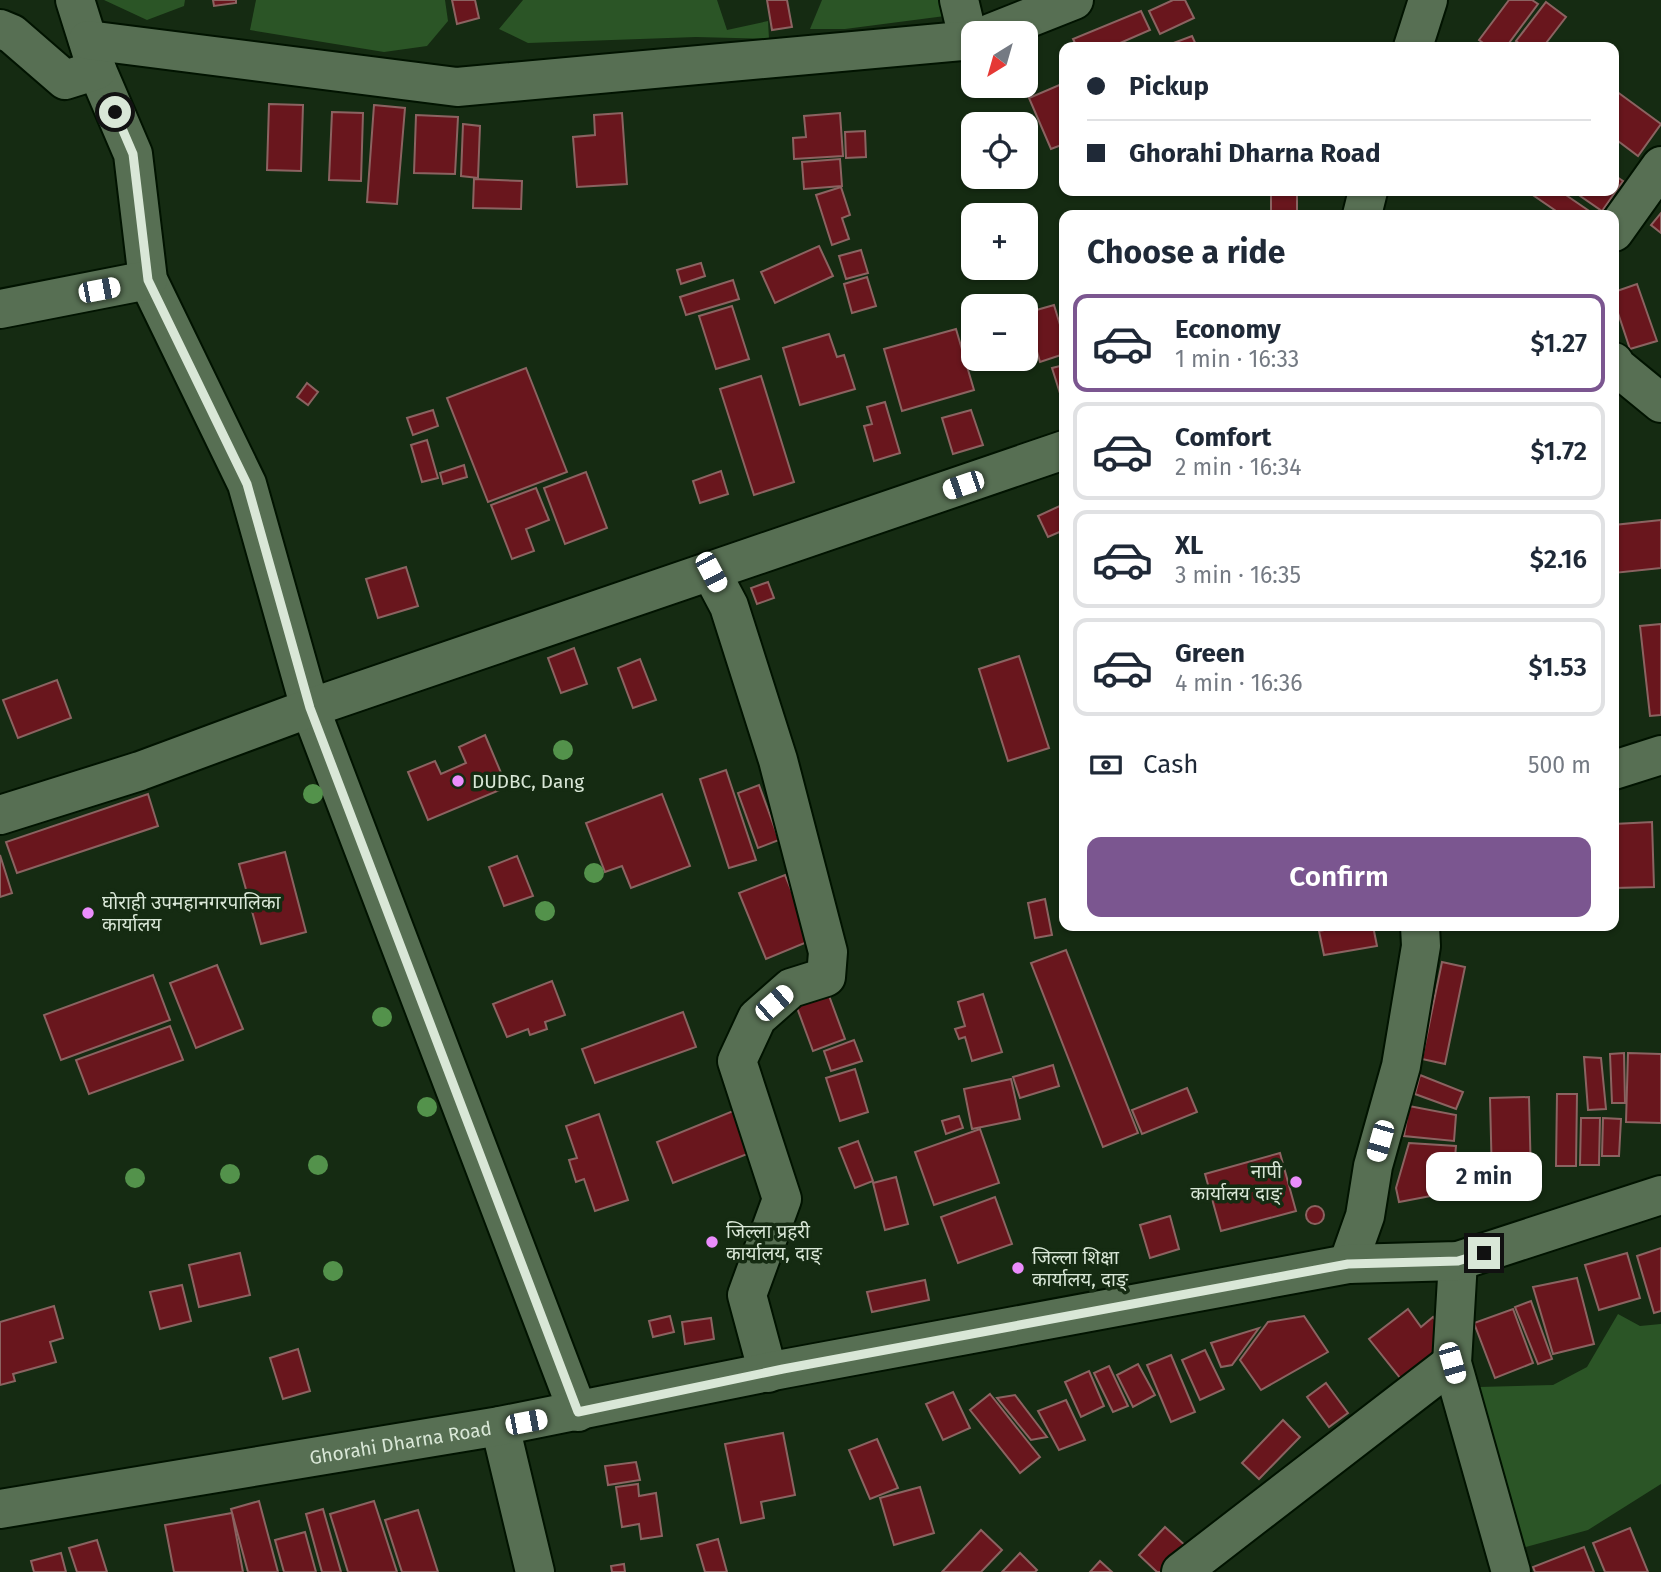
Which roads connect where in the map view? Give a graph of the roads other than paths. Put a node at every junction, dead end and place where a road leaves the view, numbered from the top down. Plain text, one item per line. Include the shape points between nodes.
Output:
1 (75, 0) edge
2 (959, 0) edge
3 (1074, 0) edge
4 (1428, 0) edge
5 (969, 21) edge
6 (1022, 21) edge
7 (0, 29) edge
8 (961, 41) edge
9 (1415, 42) edge
10 (92, 55) junction
11 (1661, 166) edge
12 (1619, 225) edge
13 (148, 280) junction
14 (0, 309) edge
15 (1619, 370) edge
16 (1661, 403) edge
17 (1059, 452) edge
18 (711, 572) junction
19 (310, 708) junction
20 (1661, 755) edge
21 (1619, 768) edge
22 (0, 815) edge
23 (1420, 931) edge
24 (1661, 1195) edge
25 (1458, 1261) junction
26 (1348, 1264) junction
27 (1452, 1363) junction
28 (768, 1373) junction
29 (578, 1412) junction
30 (500, 1426) junction
31 (0, 1508) edge
32 (535, 1572) edge
33 (1181, 1572) edge
34 (1511, 1572) edge

1 - 10 street
2 - 5 street
3 - 6 street
4 - 9 street
7 - 10 street via 65,79
8 - 10 street via 457,87
10 - 13 street via 133,154
11 - 12 street
13 - 14 street
13 - 19 street via 247,484
15 - 16 street
17 - 18 street
18 - 19 street
18 - 28 street via 729,606 778,760 828,952 826,977 791,988 757,1018 737,1061 782,1199 747,1295
19 - 22 street via 140,771
19 - 29 street
20 - 21 street
23 - 26 street via 1401,1066 1373,1166 1366,1216
24 - 25 street, Ghorahi Dharna Road
25 - 26 street, Ghorahi Dharna Road
25 - 27 street
26 - 28 street, Ghorahi Dharna Road
27 - 33 street
27 - 34 street
28 - 29 street, Ghorahi Dharna Road
29 - 30 street, Ghorahi Dharna Road
30 - 31 street, Ghorahi Dharna Road
30 - 32 street

